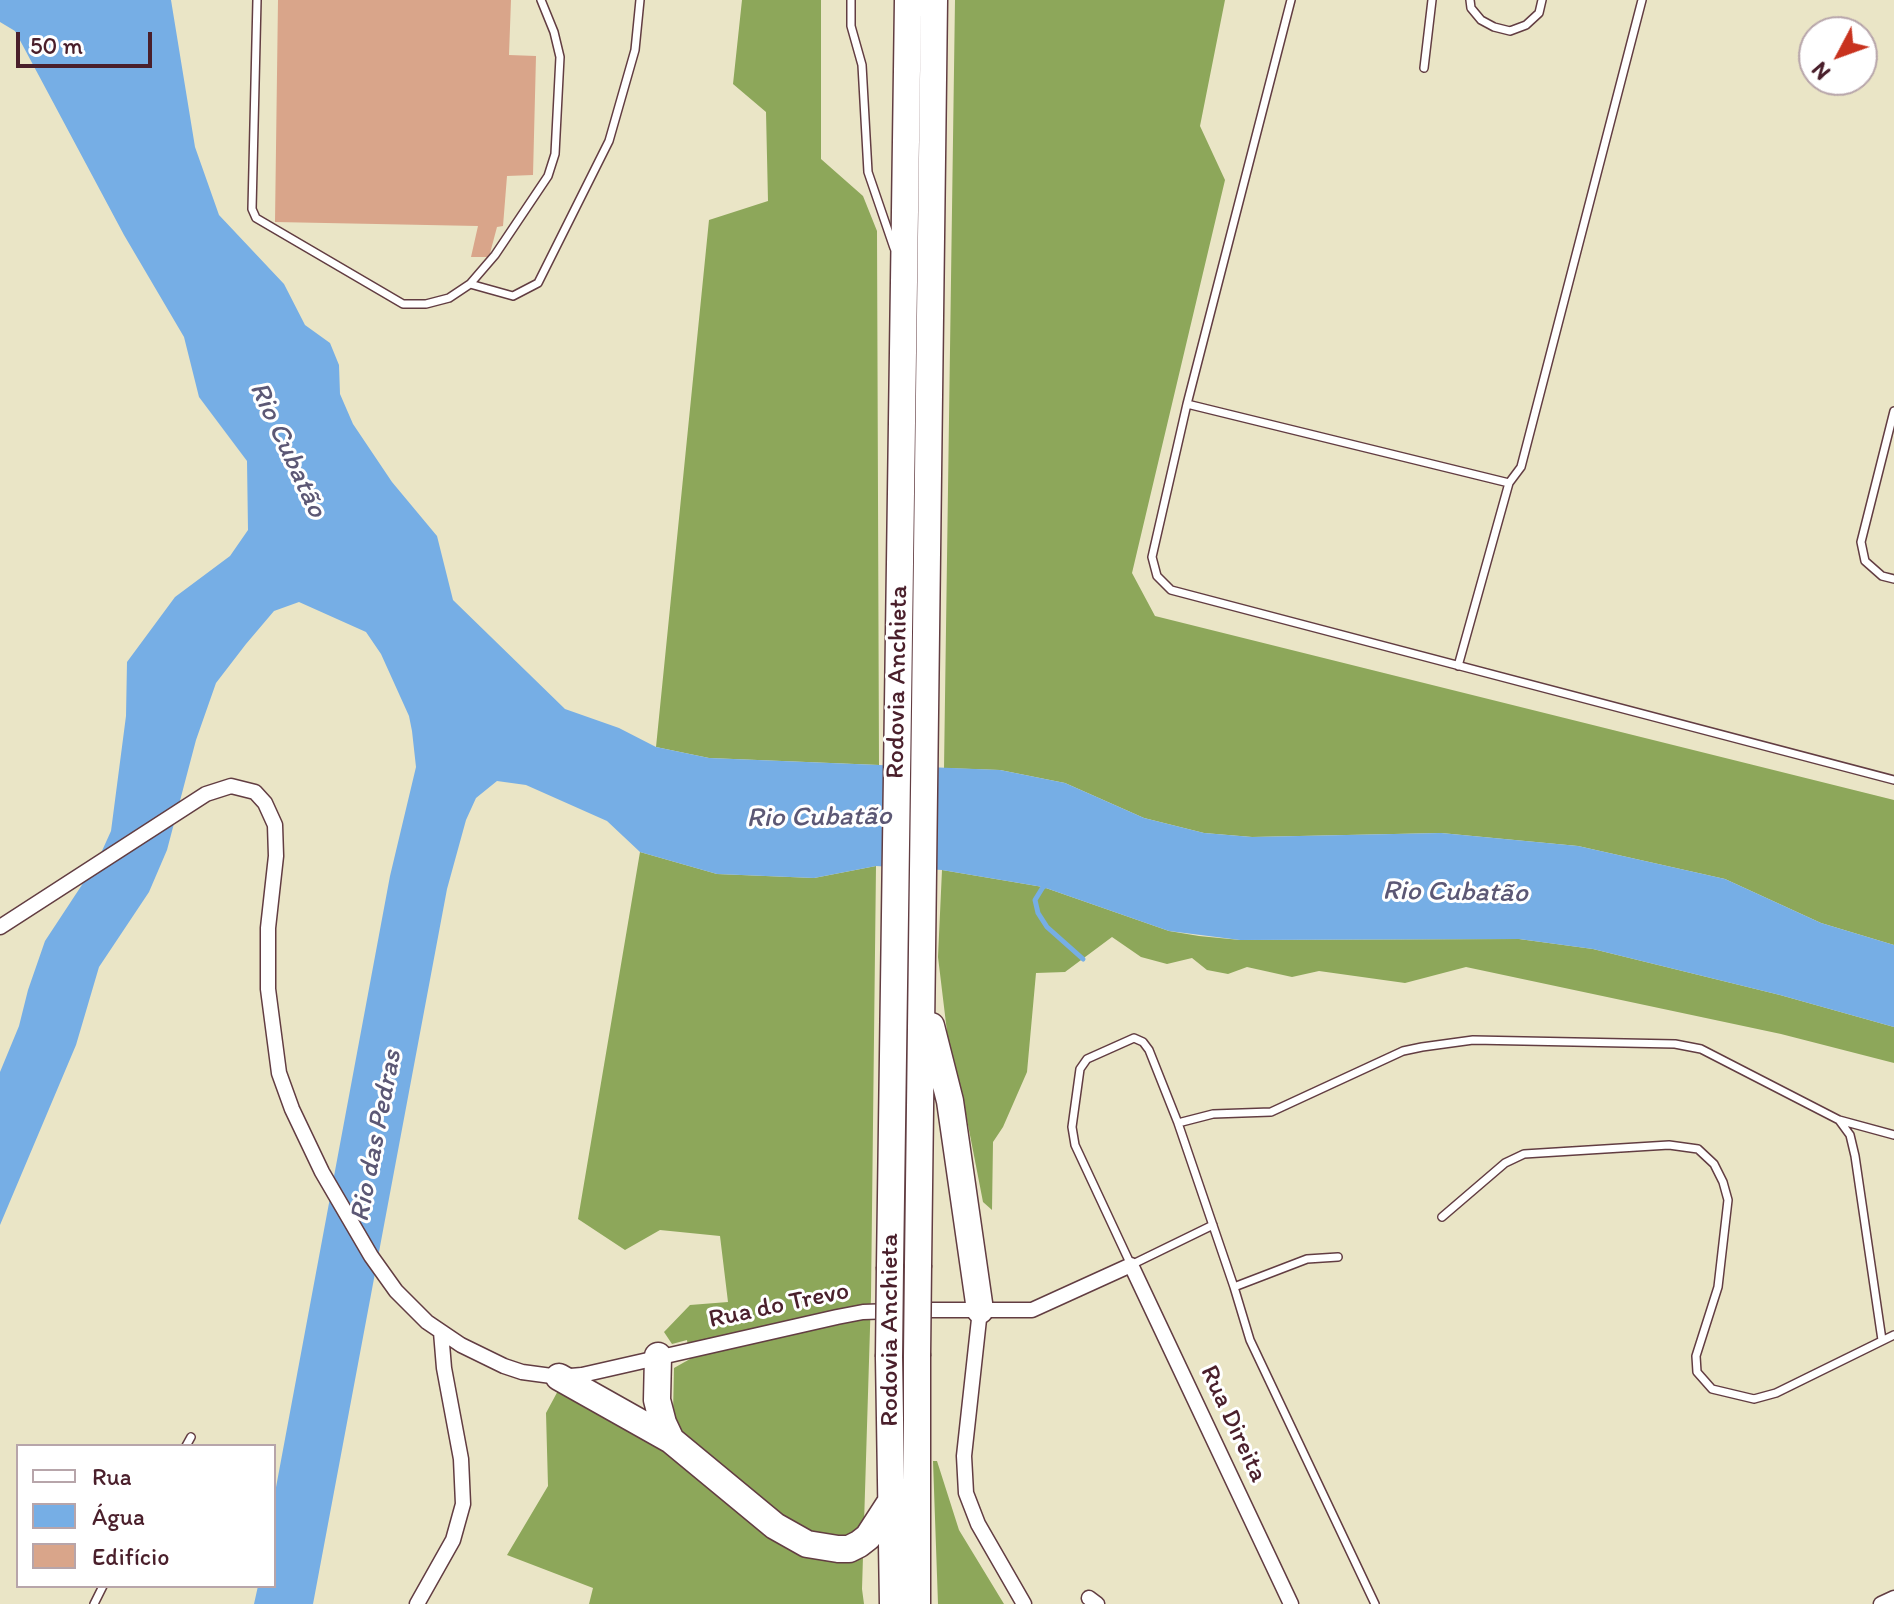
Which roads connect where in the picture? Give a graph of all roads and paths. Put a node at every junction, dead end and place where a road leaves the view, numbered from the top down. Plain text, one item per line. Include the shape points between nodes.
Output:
1 (257, 0) edge
2 (541, 0) edge
3 (640, 0) edge
4 (851, 0) edge
5 (934, 0) edge
6 (1291, 0) edge
7 (1432, 0) edge
8 (1470, 0) edge
9 (1542, 0) edge
10 (1642, 0) edge
11 (903, 8) edge
12 (1424, 68) dead end
13 (903, 275) junction
14 (470, 284) junction
15 (1187, 404) junction
16 (1894, 411) edge
17 (1509, 483) junction
18 (1894, 579) edge
19 (1458, 666) junction
20 (1894, 780) edge
21 (0, 927) edge
22 (922, 989) junction
23 (1839, 1120) junction
24 (1178, 1123) junction
25 (1894, 1135) edge
26 (1442, 1217) dead end
27 (1213, 1225) junction
28 (1338, 1257) dead end
29 (1131, 1265) junction
30 (1234, 1287) junction
31 (980, 1310) junction
32 (441, 1332) junction
33 (1894, 1335) edge
34 (1882, 1340) junction
35 (658, 1356) junction
36 (559, 1377) junction
37 (191, 1437) dead end
38 (671, 1440) junction
39 (187, 1444) edge
40 (890, 1503) junction
41 (1894, 1598) edge
42 (417, 1604) edge
43 (893, 1604) edge
44 (917, 1604) edge
45 (1024, 1604) edge
46 (1291, 1604) edge
47 (1375, 1604) edge
48 (1881, 1604) edge

1 - 14 lane via 252,209 256,218 403,304 449,298
2 - 14 lane via 560,57 555,154 548,176
3 - 14 lane via 635,50 609,141 538,283 513,296
4 - 13 lane via 851,26 862,65 868,172
5 - 22 highway, Rodovia Anchieta
6 - 15 lane
7 - 12 lane
8 - 9 lane via 1481,20 1510,31 1539,13
10 - 17 lane via 1521,467
11 - 13 highway, Rodovia Anchieta
13 - 40 highway, Rodovia Anchieta, bridge
15 - 17 lane
15 - 19 lane via 1152,557 1157,576 1171,590
16 - 18 lane via 1861,542 1865,561
17 - 19 lane
19 - 20 lane
21 - 32 street, Rua do Trevo via 219,788 255,792 275,825 268,928 271,1029 279,1073 322,1172 383,1275
22 - 31 highway via 950,1101
22 - 44 highway, Rodovia Anchieta, bridge
23 - 24 lane via 1701,1049 1473,1040 1403,1051 1271,1112 1213,1114
23 - 25 lane
23 - 34 lane via 1855,1156
24 - 27 lane
24 - 29 lane via 1143,1042 1134,1038 1116,1045 1087,1059 1080,1069 1072,1127 1075,1145
26 - 34 lane via 1505,1163 1524,1154 1669,1145 1698,1149 1714,1164 1728,1200 1718,1287 1696,1356 1697,1372 1712,1389 1754,1399 1776,1393
27 - 29 lane
27 - 30 lane
28 - 30 lane via 1307,1259
29 - 31 street, Rua do Trevo via 1032,1310
29 - 46 street, Rua Direita
30 - 47 lane via 1258,1357
31 - 35 street, Rua do Trevo via 863,1312
31 - 45 street via 964,1484 978,1524
32 - 36 street, Rua do Trevo via 504,1366
32 - 42 street via 463,1504 453,1540
33 - 34 lane
35 - 36 street, Rua do Trevo
35 - 38 highway via 657,1400
36 - 38 highway
37 - 39 lane
38 - 40 highway via 775,1526 807,1544 849,1549 868,1537
40 - 43 highway, Rodovia Anchieta
41 - 48 street

